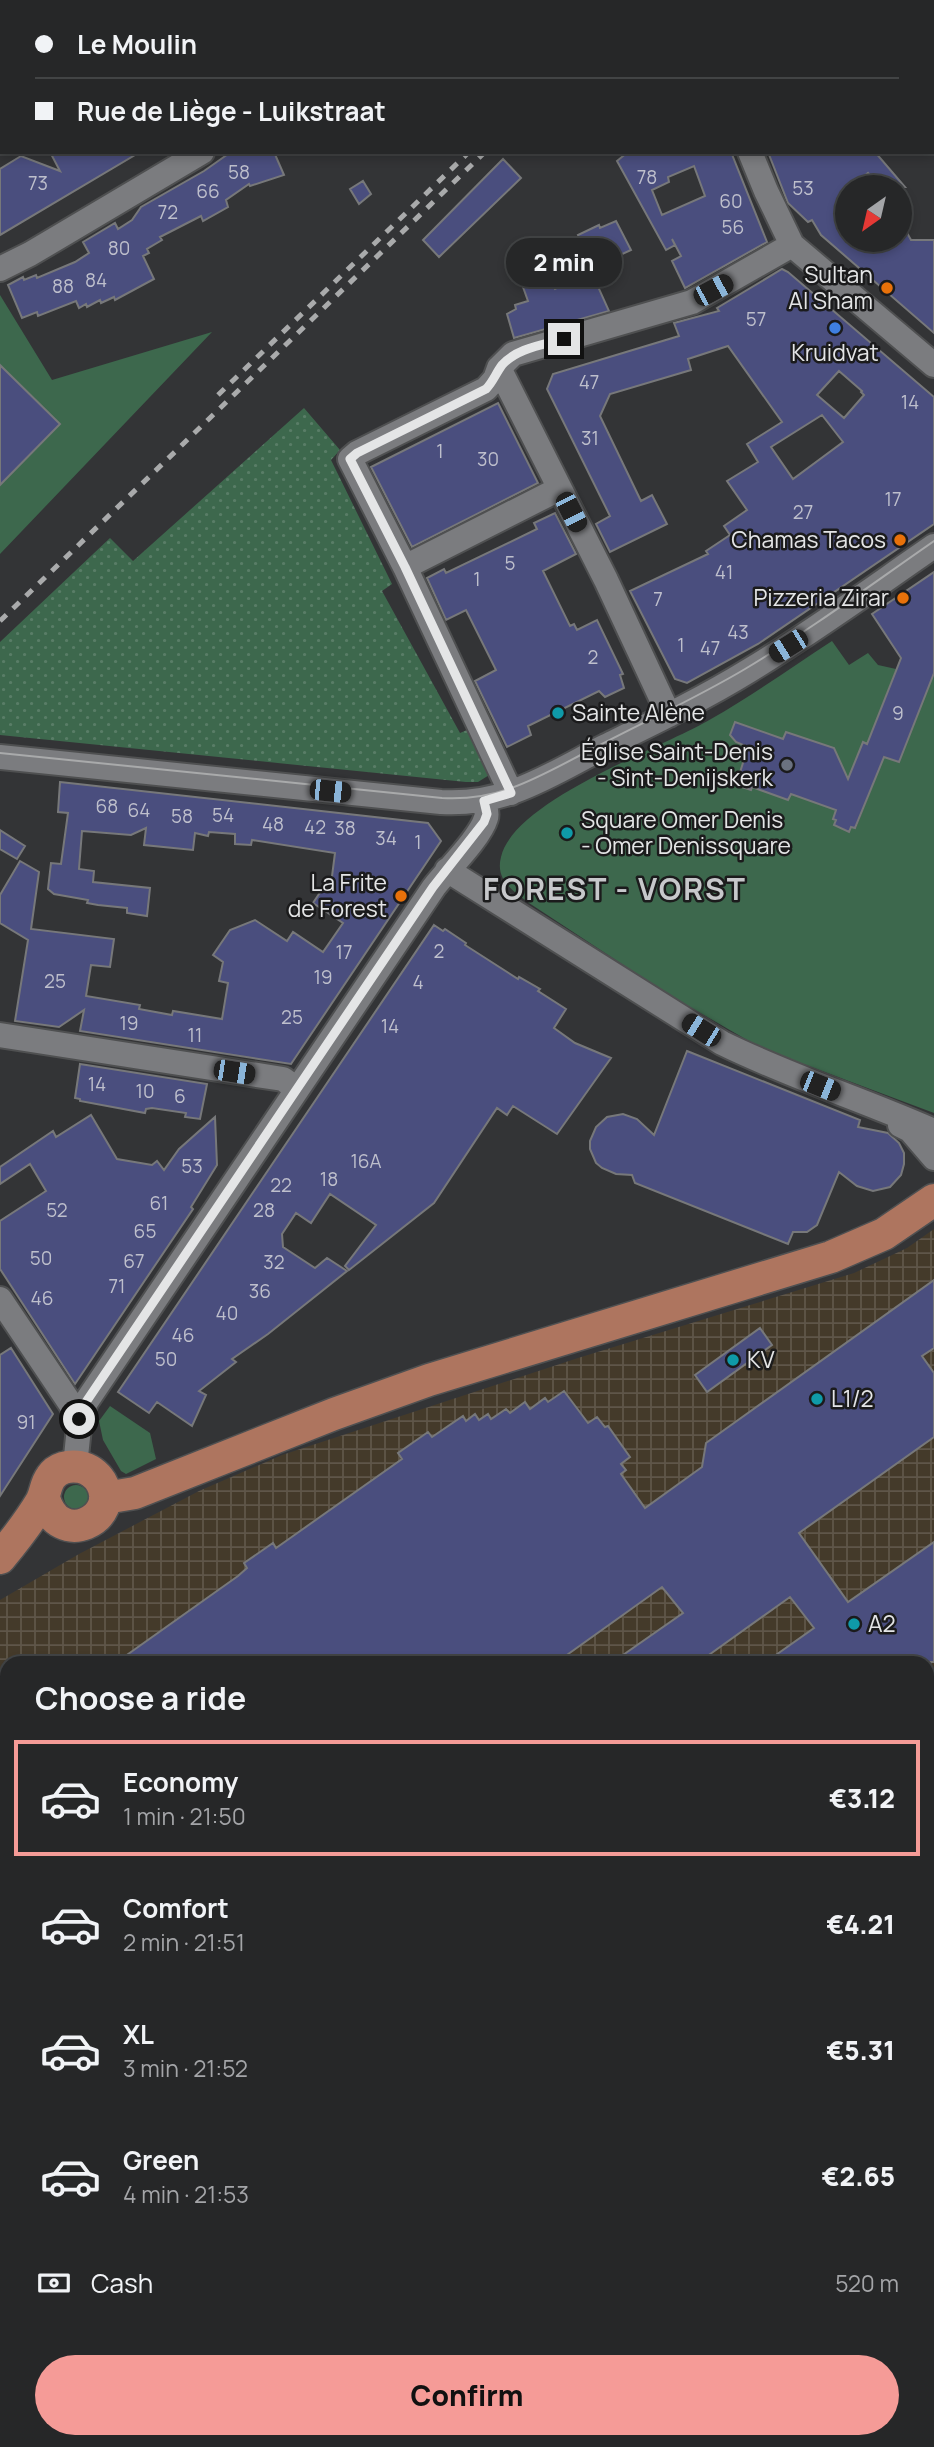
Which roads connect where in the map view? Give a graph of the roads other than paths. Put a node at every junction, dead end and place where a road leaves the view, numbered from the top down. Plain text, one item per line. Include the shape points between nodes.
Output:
1 (199, 154) edge
2 (752, 154) edge
3 (792, 245) junction
4 (0, 270) edge
5 (934, 365) edge
6 (499, 368) junction
7 (559, 489) junction
8 (934, 546) edge
9 (405, 567) junction
10 (668, 715) junction
11 (0, 757) edge
12 (511, 793) junction
13 (484, 801) junction
14 (447, 870) junction
15 (0, 1035) edge
16 (297, 1089) junction
17 (863, 1103) junction
18 (934, 1131) edge
19 (934, 1158) edge
20 (934, 1200) edge
21 (0, 1299) edge
22 (8, 1328) edge
23 (79, 1419) junction
24 (75, 1466) junction
25 (44, 1498) junction
26 (105, 1498) junction
27 (69, 1526) junction
28 (0, 1558) edge
29 (0, 1566) edge

1 - 4 street
2 - 3 street
3 - 5 street
3 - 6 street via 692,302 513,354
6 - 7 street
6 - 9 street via 486,389 350,459
7 - 9 street
7 - 10 street
8 - 10 street via 788,646
9 - 12 street
10 - 12 street
11 - 13 street via 433,802
12 - 13 street
13 - 14 street via 486,818
14 - 16 street
14 - 17 street via 722,1043
15 - 16 street via 284,1079
16 - 23 street via 86,1402
17 - 18 street
17 - 19 street via 910,1130
20 - 26 main road via 884,1234 831,1257 429,1380 135,1493
21 - 22 street
22 - 23 street
23 - 24 street
24 - 25 main road via 52,1475
24 - 26 main road via 97,1476
25 - 27 main road via 48,1511
25 - 28 main road
26 - 27 main road via 93,1520
27 - 29 main road

